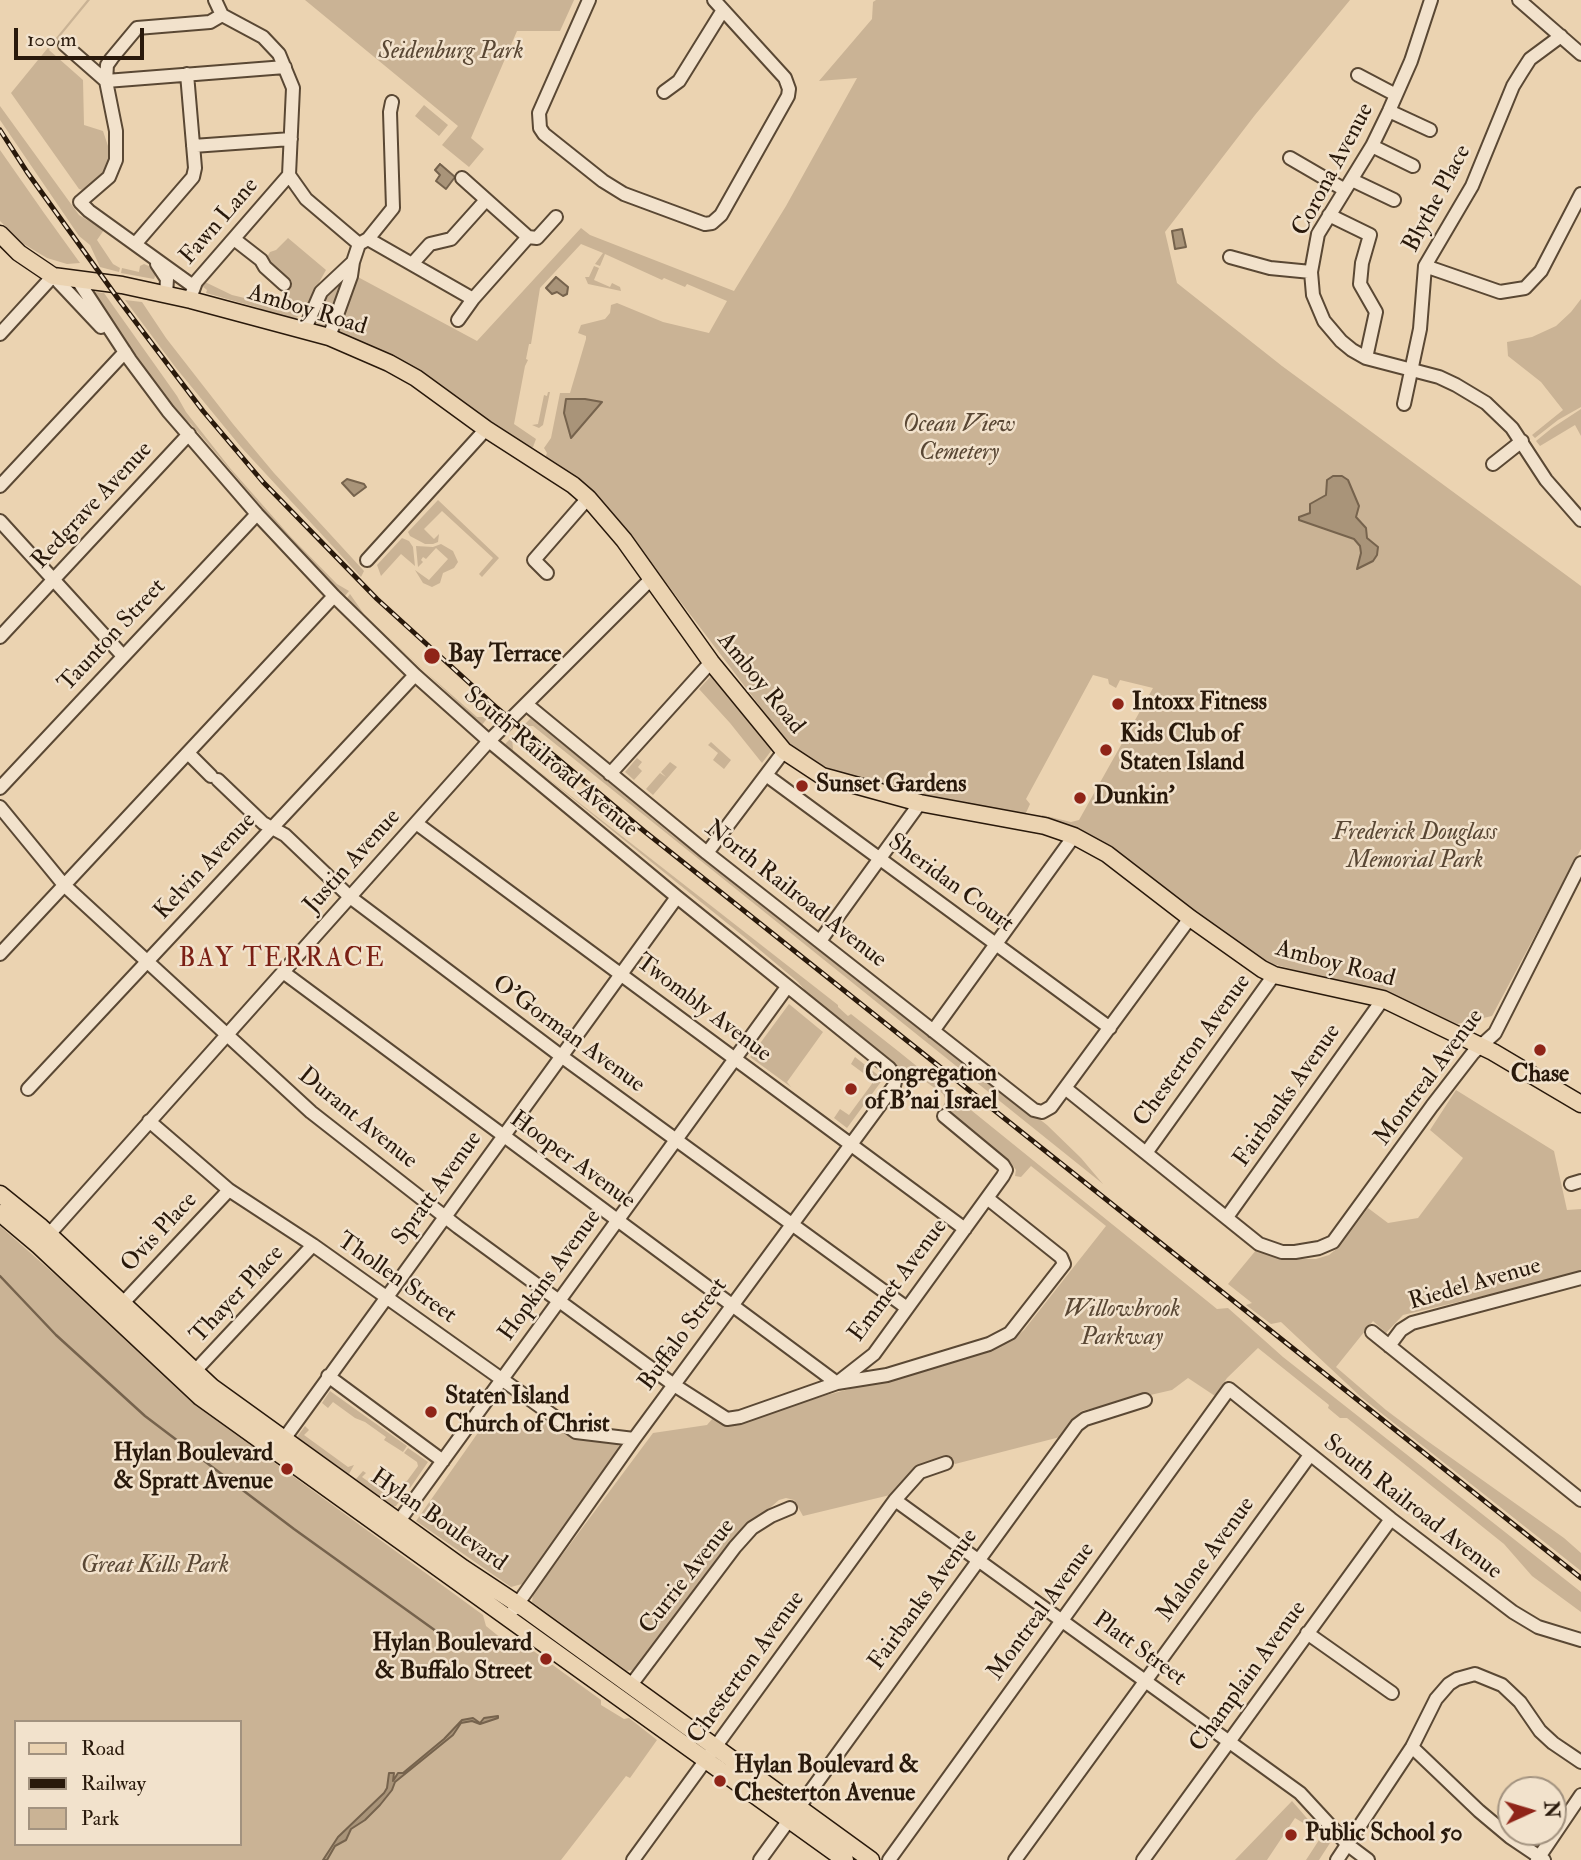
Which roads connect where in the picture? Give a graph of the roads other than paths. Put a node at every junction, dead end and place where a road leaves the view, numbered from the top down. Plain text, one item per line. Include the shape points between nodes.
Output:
1 (215, 0) edge
2 (589, 0) edge
3 (1432, 0) edge
4 (1519, 0) edge
5 (718, 5) edge
6 (222, 15) junction
7 (1561, 36) junction
8 (65, 45) dead end
9 (1581, 54) edge
10 (285, 66) junction
11 (187, 74) junction
12 (1358, 75) dead end
13 (106, 81) junction
14 (664, 92) dead end
15 (1396, 95) junction
16 (392, 102) dead end
17 (1389, 111) junction
18 (1430, 130) dead end
19 (291, 139) junction
20 (193, 146) junction
21 (1372, 146) junction
22 (1290, 159) dead end
23 (1413, 166) dead end
24 (289, 175) junction
25 (462, 178) dead end
26 (1349, 185) junction
27 (1581, 194) edge
28 (486, 200) junction
29 (1394, 200) dead end
30 (1329, 215) junction
31 (556, 217) dead end
32 (0, 234) edge
33 (528, 237) junction
34 (234, 239) junction
35 (364, 242) junction
36 (136, 243) junction
37 (150, 255) junction
38 (1230, 257) dead end
39 (353, 262) junction
40 (412, 264) junction
41 (1425, 266) junction
42 (1311, 272) junction
43 (53, 276) junction
44 (77, 279) junction
45 (284, 284) dead end
46 (192, 293) junction
47 (166, 295) junction
48 (473, 299) junction
49 (458, 320) dead end
50 (304, 331) junction
51 (0, 334) edge
52 (328, 337) junction
53 (125, 352) junction
54 (1366, 358) junction
55 (1412, 370) junction
56 (1404, 404) dead end
57 (486, 429) junction
58 (189, 434) junction
59 (1522, 441) junction
60 (1493, 464) dead end
61 (0, 486) edge
62 (588, 498) junction
63 (257, 514) junction
64 (1581, 520) edge
65 (0, 521) edge
66 (367, 560) dead end
67 (547, 573) dead end
68 (652, 578) junction
69 (53, 580) junction
70 (334, 596) junction
71 (0, 637) edge
72 (123, 656) junction
73 (711, 662) junction
74 (415, 675) junction
75 (526, 704) junction
76 (489, 741) junction
77 (784, 751) junction
78 (188, 753) junction
79 (610, 774) junction
80 (766, 775) junction
81 (0, 788) edge
82 (920, 803) junction
83 (0, 807) edge
84 (416, 823) junction
85 (272, 828) junction
86 (1074, 836) junction
87 (707, 853) junction
88 (881, 859) junction
89 (1581, 863) edge
90 (64, 885) junction
91 (350, 897) junction
92 (677, 897) junction
93 (1190, 918) junction
94 (820, 941) junction
95 (996, 944) junction
96 (0, 954) edge
97 (146, 962) junction
98 (283, 972) junction
99 (620, 974) junction
100 (1274, 975) junction
101 (787, 987) junction
102 (1383, 999) junction
103 (1110, 1028) junction
104 (933, 1031) junction
105 (226, 1035) junction
106 (1481, 1046) junction
107 (561, 1056) junction
108 (734, 1059) junction
109 (896, 1077) joint
110 (1065, 1088) junction
111 (28, 1089) dead end
112 (1581, 1104) edge
113 (944, 1116) dead end
114 (149, 1121) junction
115 (502, 1136) junction
116 (676, 1140) junction
117 (849, 1144) junction
118 (1146, 1153) junction
119 (229, 1190) junction
120 (0, 1194) edge
121 (987, 1198) junction
122 (0, 1213) edge
123 (444, 1216) junction
124 (1227, 1217) junction
125 (617, 1220) junction
126 (791, 1224) junction
127 (965, 1229) junction
128 (44, 1240) junction
129 (313, 1245) junction
130 (1581, 1278) edge
131 (386, 1297) junction
132 (559, 1301) junction
133 (122, 1304) junction
134 (733, 1304) junction
135 (907, 1308) junction
136 (1372, 1332) dead end
137 (1389, 1346) junction
138 (194, 1373) junction
139 (328, 1376) junction
140 (502, 1380) junction
141 (837, 1383) junction
142 (674, 1385) junction
143 (1229, 1389) joint
144 (1145, 1400) dead end
145 (727, 1419) joint
146 (284, 1439) junction
147 (634, 1439) junction
148 (1310, 1455) junction
149 (443, 1461) junction
150 (946, 1463) dead end
151 (895, 1500) junction
152 (1581, 1500) edge
153 (790, 1508) dead end
154 (1391, 1519) junction
155 (399, 1521) junction
156 (978, 1560) junction
157 (517, 1604) junction
158 (506, 1619) junction
159 (1061, 1620) junction
160 (1307, 1633) junction
161 (1581, 1640) edge
162 (1145, 1681) junction
163 (631, 1685) junction
164 (1392, 1693) dead end
165 (1229, 1741) junction
166 (716, 1746) junction
167 (1412, 1747) junction
168 (705, 1762) junction
169 (1581, 1762) edge
170 (1581, 1795) edge
171 (794, 1814) junction
172 (1348, 1845) junction
173 (1540, 1859) edge
174 (633, 1860) edge
175 (760, 1860) edge
176 (845, 1860) edge
177 (871, 1860) edge
178 (889, 1860) edge
179 (1015, 1860) edge
180 (1143, 1860) edge
181 (1337, 1860) edge
182 (1368, 1860) edge

1 - 6 street
2 - 5 street via 540,113 544,134 624,194 712,223 721,215 789,89 785,78
3 - 15 street, Corona Avenue
4 - 7 street
5 - 14 street via 679,81
6 - 10 street via 271,44
6 - 13 street via 210,22 137,28 107,65
7 - 9 street
7 - 41 street, Blythe Place via 1530,60 1513,86 1472,186
8 - 13 street
10 - 11 street
10 - 19 street via 293,89
11 - 13 street
11 - 20 street
12 - 15 street
13 - 36 street via 116,131 116,160 109,177 80,202
15 - 17 street, Corona Avenue
16 - 35 street via 393,208
17 - 18 street
17 - 21 street, Corona Avenue
19 - 20 street
19 - 24 street
20 - 36 street via 191,180
21 - 23 street
21 - 26 street, Corona Avenue
22 - 26 street
24 - 34 street, Fawn Lane
24 - 35 street via 306,199
25 - 28 street
26 - 29 street
26 - 30 street, Corona Avenue
27 - 41 street via 1541,271 1525,288 1500,292
28 - 33 street
28 - 40 street via 451,239 430,244
30 - 42 street, Corona Avenue via 1318,234
30 - 54 street via 1370,235 1360,284 1376,312
31 - 33 street via 537,238
32 - 43 main road, Amboy Road
33 - 48 street
34 - 45 street
34 - 46 street, Fawn Lane
35 - 39 street
35 - 40 street
36 - 37 street
37 - 46 street
37 - 47 street via 167,279
38 - 42 street via 1270,268
39 - 50 street via 321,292
39 - 52 street
40 - 48 street
41 - 55 street, Blythe Place
42 - 54 street, Corona Avenue via 1313,295 1324,321 1341,341
43 - 44 main road, Amboy Road
43 - 51 street
43 - 53 street, South Railroad Avenue
44 - 47 main road, Amboy Road
44 - 53 street, South Railroad Avenue
46 - 47 main road, Amboy Road
46 - 50 main road, Amboy Road
48 - 49 street
50 - 52 main road, Amboy Road
52 - 57 main road, Amboy Road via 409,373
53 - 58 street, South Railroad Avenue
53 - 61 street
54 - 55 street, Corona Avenue
55 - 56 street, Blythe Place
55 - 59 street, Corona Avenue via 1471,393 1501,416
57 - 62 main road, Amboy Road
57 - 66 street
58 - 63 street, South Railroad Avenue
58 - 69 street, Redgrave Avenue
59 - 60 street
59 - 64 street, Corona Avenue via 1546,480
62 - 67 street via 534,560
62 - 68 main road, Amboy Road
63 - 70 street, South Railroad Avenue
63 - 72 street, Taunton Street
65 - 69 street
68 - 73 main road, Amboy Road
68 - 75 street, Justin Avenue
69 - 71 street, Redgrave Avenue
69 - 72 street
70 - 74 street, South Railroad Avenue
70 - 78 street
72 - 81 street, Taunton Street
73 - 77 main road, Amboy Road
73 - 79 street
74 - 76 street, South Railroad Avenue
74 - 85 street, Kelvin Avenue
75 - 76 street, Justin Avenue
75 - 79 street, North Railroad Avenue
76 - 84 street, Justin Avenue
76 - 92 street, South Railroad Avenue
77 - 80 street
77 - 82 main road, Amboy Road via 822,776
78 - 85 street, O'Gorman Avenue
78 - 90 street
79 - 87 street, North Railroad Avenue
80 - 87 street
80 - 88 street, Sheridan Court
82 - 86 main road, Amboy Road via 1045,826
82 - 88 street
83 - 90 street, Durant Avenue
84 - 91 street, Justin Avenue
84 - 99 street, Twombly Avenue
85 - 91 street, O'Gorman Avenue
85 - 97 street, Kelvin Avenue
86 - 93 main road, Amboy Road via 1107,855
86 - 95 street
87 - 94 street, North Railroad Avenue
88 - 94 street
88 - 95 street, Sheridan Court
89 - 106 street, Montreal Avenue via 1495,1033
90 - 96 street
90 - 97 street, Durant Avenue
91 - 98 street, Justin Avenue
91 - 107 street, O'Gorman Avenue
92 - 99 street, Spratt Avenue
92 - 101 street, South Railroad Avenue
93 - 100 main road, Amboy Road
93 - 103 street
94 - 104 street, North Railroad Avenue
95 - 103 street, Sheridan Court
95 - 104 street
97 - 105 street, Durant Avenue
97 - 111 street, Kelvin Avenue
98 - 105 street, Justin Avenue
98 - 115 street, Hooper Avenue
99 - 107 street, Spratt Avenue
99 - 108 street, Twombly Avenue
100 - 102 main road, Amboy Road
100 - 118 street, Chesterton Avenue
101 - 108 street, Hopkins Avenue
101 - 109 street, South Railroad Avenue
102 - 106 main road, Amboy Road
102 - 124 street, Fairbanks Avenue
103 - 110 street
104 - 110 street, North Railroad Avenue via 1034,1110 1051,1107
105 - 114 street, Justin Avenue
105 - 123 street, Durant Avenue via 311,1112
106 - 112 main road, Amboy Road
106 - 124 street, Montreal Avenue via 1333,1242 1282,1252 1259,1244
107 - 115 street, Spratt Avenue
107 - 116 street, O'Gorman Avenue
108 - 116 street, Hopkins Avenue
108 - 117 street, Twombly Avenue
109 - 117 street, Buffalo Street via 894,1086
110 - 118 street
113 - 121 street, Emmet Avenue via 1006,1170
114 - 119 street, Thollen Street
114 - 128 street, Justin Avenue
115 - 123 street, Spratt Avenue
115 - 125 street, Hooper Avenue
116 - 125 street, Hopkins Avenue
116 - 126 street, O'Gorman Avenue
117 - 126 street, Buffalo Street
117 - 127 street, Twombly Avenue
118 - 124 street
119 - 129 street, Thollen Street
119 - 133 street, Ovis Place
120 - 128 main road, Hylan Boulevard
121 - 127 street, Emmet Avenue
121 - 141 street via 1064,1264 1010,1333 887,1375
122 - 128 main road, Hylan Boulevard
123 - 131 street, Spratt Avenue
123 - 132 street, Durant Avenue
125 - 132 street, Hopkins Avenue
125 - 134 street, Hooper Avenue
126 - 134 street, Buffalo Street
126 - 135 street, O'Gorman Avenue
127 - 135 street, Emmet Avenue
128 - 133 main road, Hylan Boulevard
128 - 158 main road, Hylan Boulevard via 191,1390
129 - 131 street, Thollen Street
129 - 138 street, Thayer Place
130 - 137 street, Riedel Avenue via 1412,1323
131 - 139 street, Spratt Avenue
131 - 140 street, Thollen Street
132 - 140 street, Hopkins Avenue
132 - 142 street, Durant Avenue
133 - 138 main road, Hylan Boulevard
134 - 141 street, Hooper Avenue
134 - 142 street, Buffalo Street
135 - 141 street, Emmet Avenue via 874,1354
136 - 137 street
137 - 152 street
138 - 146 main road, Hylan Boulevard
139 - 146 street, Spratt Avenue
139 - 149 street
140 - 147 street, Thollen Street via 576,1432
140 - 149 street, Hopkins Avenue
141 - 145 street, Emmet Avenue
142 - 145 street, Durant Avenue
142 - 147 street, Buffalo Street
143 - 148 street, South Railroad Avenue
143 - 159 street, Montreal Avenue
144 - 156 street, Fairbanks Avenue via 1077,1425
146 - 155 main road, Hylan Boulevard
147 - 157 street, Buffalo Street
148 - 154 street, South Railroad Avenue
148 - 162 street, Malone Avenue
149 - 155 street, Hopkins Avenue
150 - 151 street via 920,1472
151 - 156 street, Platt Street
151 - 166 street, Chesterton Avenue
153 - 163 street, Currie Avenue via 752,1528
154 - 160 street, Champlain Avenue
154 - 161 street, South Railroad Avenue via 1520,1617
155 - 157 main road, Hylan Boulevard
156 - 159 street, Platt Street
156 - 171 street, Fairbanks Avenue
157 - 158 street, Buffalo Street
157 - 163 main road, Hylan Boulevard
158 - 168 main road, Hylan Boulevard
159 - 162 street, Platt Street
159 - 178 street, Montreal Avenue
160 - 164 street
160 - 165 street, Champlain Avenue
162 - 165 street, Platt Street
162 - 179 street, Malone Avenue
163 - 166 main road, Hylan Boulevard
165 - 172 street, Platt Street via 1300,1793
165 - 180 street, Champlain Avenue
166 - 168 street, Chesterton Avenue
166 - 171 main road, Hylan Boulevard
167 - 169 street via 1441,1691 1457,1679 1475,1675 1512,1693 1540,1731
167 - 172 street
167 - 173 street via 1479,1811
168 - 171 main road, Hylan Boulevard
168 - 174 street, Chesterton Avenue
170 - 173 street
171 - 175 street, Fairbanks Avenue
171 - 176 main road, Hylan Boulevard
171 - 177 main road, Hylan Boulevard
172 - 181 street
172 - 182 street, Platt Street

